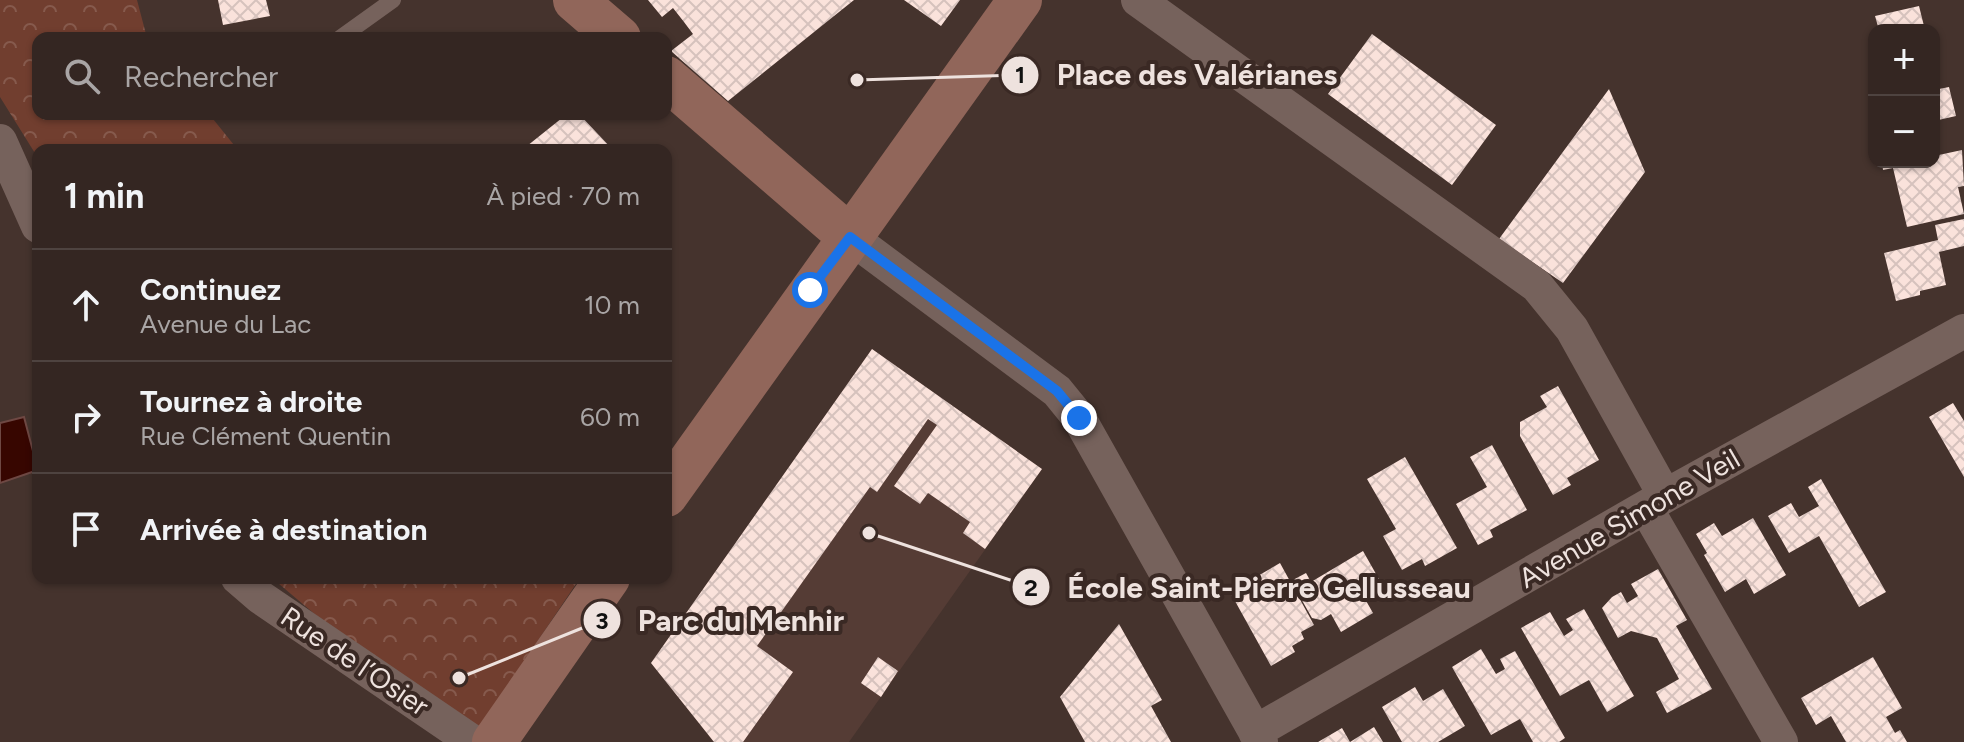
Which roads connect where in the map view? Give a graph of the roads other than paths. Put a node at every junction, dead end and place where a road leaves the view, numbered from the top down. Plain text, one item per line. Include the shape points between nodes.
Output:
1 (393, 0) edge
2 (575, 0) edge
3 (1020, 0) edge
4 (1138, 0) edge
5 (348, 32) edge
6 (612, 32) edge
7 (672, 83) edge
8 (0, 141) edge
9 (32, 213) edge
10 (850, 237) junction
11 (1964, 331) edge
12 (672, 487) edge
13 (1656, 502) junction
14 (245, 584) edge
15 (604, 584) edge
16 (1258, 737) edge
17 (473, 742) edge
18 (494, 742) edge
19 (1781, 742) edge

1 - 5 lane
2 - 6 street
3 - 10 street
4 - 13 street via 1537,286 1572,329
7 - 10 street
8 - 9 street
10 - 12 street
10 - 16 street via 1057,391 1079,418
11 - 13 street, Avenue Simone Veil
13 - 16 street, Avenue Simone Veil
13 - 19 street
14 - 17 street, Rue de l’Osier
15 - 18 street

